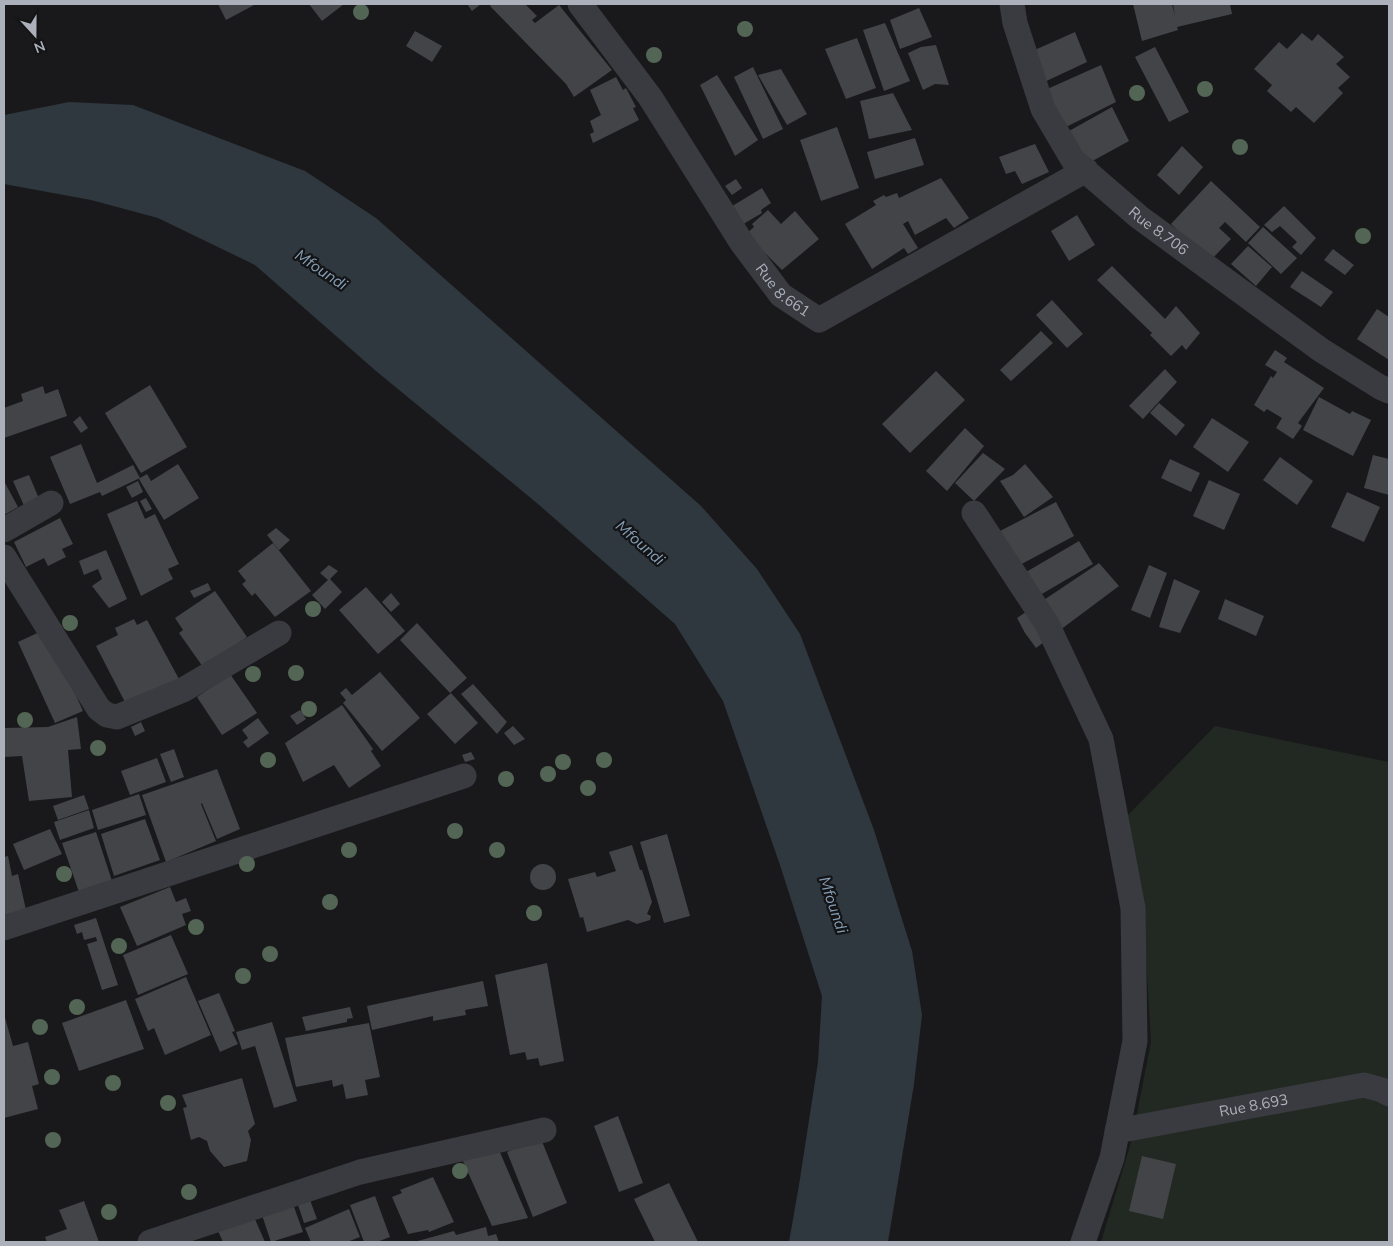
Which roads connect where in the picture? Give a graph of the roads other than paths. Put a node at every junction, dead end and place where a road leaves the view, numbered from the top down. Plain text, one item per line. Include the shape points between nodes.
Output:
1 (580, 4) edge
2 (1012, 4) edge
3 (1086, 170) junction
4 (1389, 391) edge
5 (51, 503) dead end
6 (974, 512) dead end
7 (4, 530) edge
8 (4, 558) edge
9 (279, 634) dead end
10 (464, 776) dead end
11 (4, 928) edge
12 (1389, 1094) edge
13 (544, 1130) dead end
14 (1117, 1131) junction
15 (150, 1242) edge
16 (1084, 1242) edge

1 - 3 street, Rue 8.661 via 650,97 742,242 781,295 819,320
2 - 3 street, Rue 8.706 via 1015,23 1043,109 1073,160
3 - 4 street, Rue 8.706 via 1139,217 1299,334
5 - 7 street
6 - 14 street via 1047,624 1101,739 1133,908 1135,1041
8 - 9 street via 99,709 107,715 117,717 183,690
10 - 11 street
12 - 14 street, Rue 8.693 via 1364,1085
13 - 15 street via 360,1172
14 - 16 street via 1112,1158

